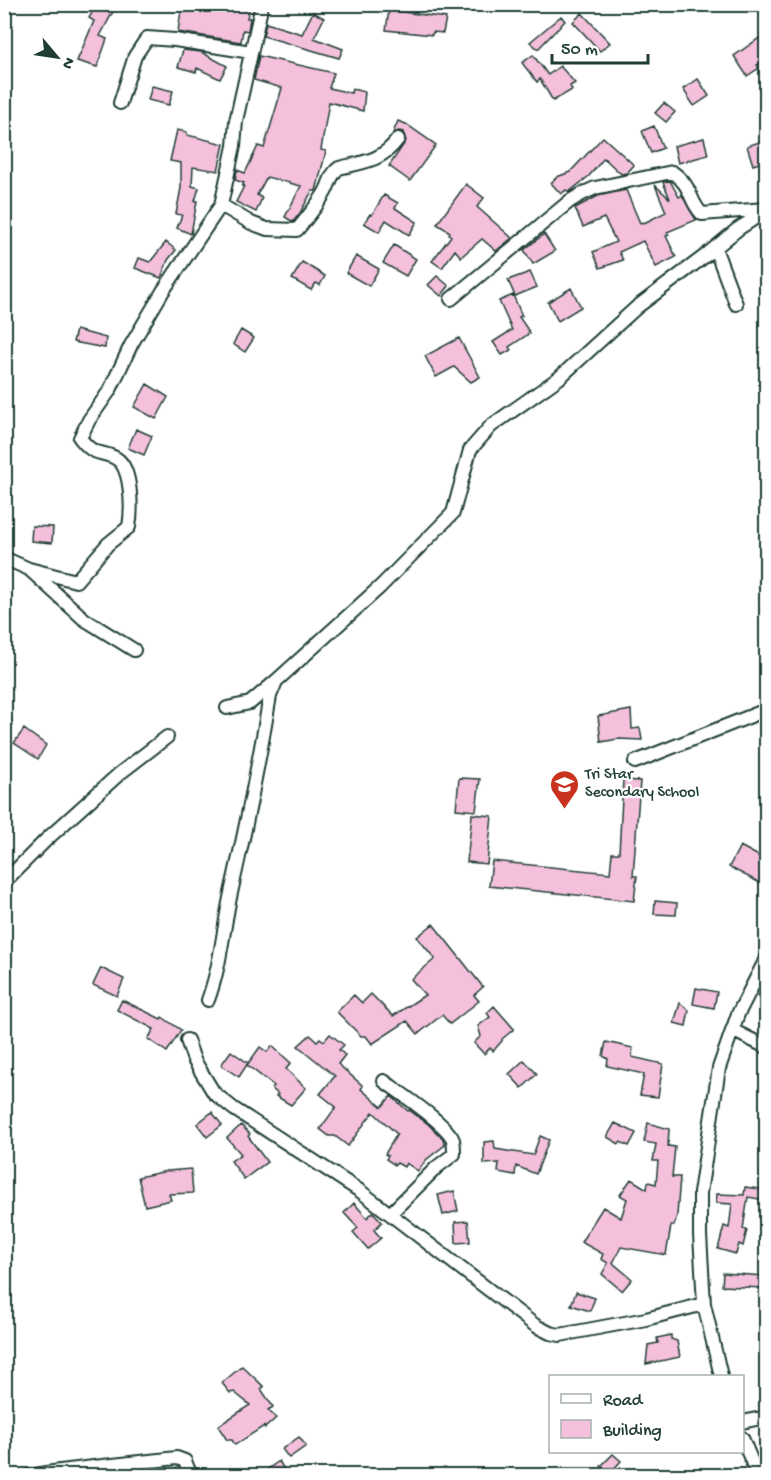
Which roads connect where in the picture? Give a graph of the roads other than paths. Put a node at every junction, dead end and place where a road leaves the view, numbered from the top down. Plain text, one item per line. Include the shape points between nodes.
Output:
1 (262, 4) edge
2 (251, 52) junction
3 (120, 103) dead end
4 (398, 139) dead end
5 (221, 205) junction
6 (766, 210) edge
7 (715, 248) junction
8 (451, 299) dead end
9 (736, 304) dead end
10 (4, 558) edge
11 (29, 569) junction
12 (134, 651) dead end
13 (275, 682) junction
14 (226, 708) dead end
15 (766, 710) edge
16 (167, 737) dead end
17 (635, 762) dead end
18 (4, 882) edge
19 (766, 958) edge
20 (208, 1000) dead end
21 (732, 1030) junction
22 (188, 1040) dead end
23 (766, 1047) edge
24 (384, 1081) dead end
25 (390, 1214) junction
26 (705, 1304) junction
27 (722, 1375) edge
28 (766, 1418) edge
29 (744, 1422) edge
30 (744, 1443) edge
31 (28, 1476) edge
32 (191, 1476) edge
33 (758, 1476) edge

1 - 2 street
2 - 3 street via 147,38 135,56
2 - 5 street
4 - 5 street via 378,158 335,171 312,214 297,230 267,229
5 - 11 street via 142,327 81,438 92,451 120,460 128,479 129,527 108,544 76,581
6 - 7 street
6 - 8 street via 702,214 689,188 672,172 596,188 570,201
7 - 9 street
7 - 13 street via 637,307 559,378 491,426 470,450 453,513
10 - 11 street
11 - 12 street via 84,619
13 - 14 street via 250,703
13 - 20 street via 217,976
15 - 17 street
16 - 18 street via 119,774
19 - 21 street
21 - 23 street
21 - 26 street via 719,1068 700,1193
22 - 25 street via 194,1060 214,1093
24 - 25 street via 445,1129 453,1138 454,1154
25 - 26 street via 550,1333 584,1331
26 - 27 street
28 - 29 street
30 - 33 street
31 - 32 street via 177,1458 185,1461

